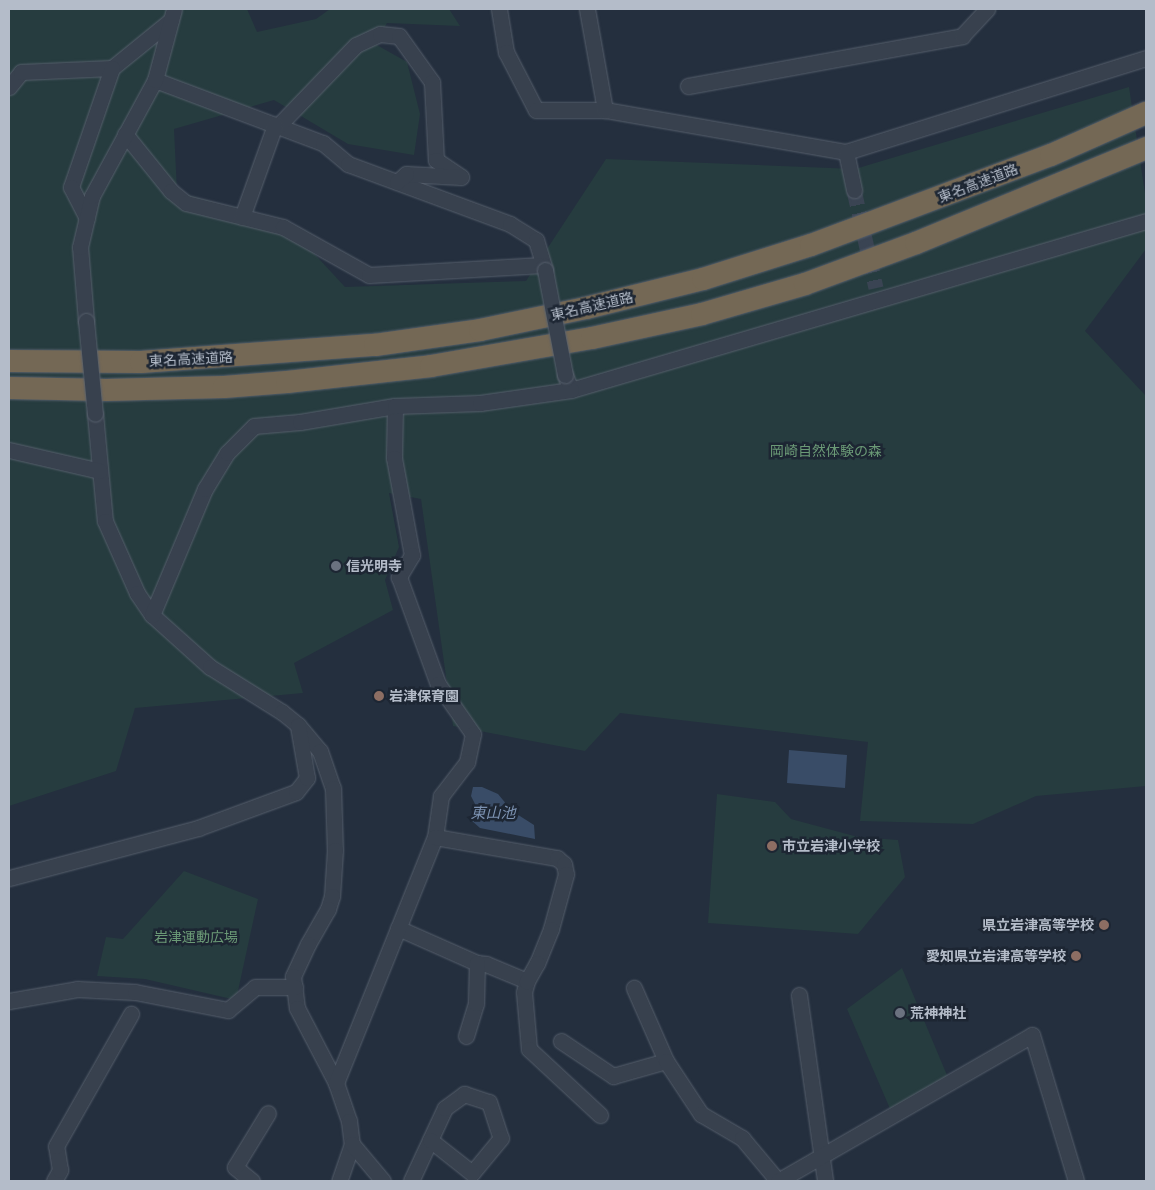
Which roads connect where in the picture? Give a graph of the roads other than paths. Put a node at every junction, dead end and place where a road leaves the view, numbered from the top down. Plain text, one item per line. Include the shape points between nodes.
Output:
1 (499, 9) edge
2 (587, 9) edge
3 (987, 9) edge
4 (172, 14) edge
5 (1146, 58) edge
6 (112, 68) junction
7 (155, 80) junction
8 (688, 86) dead end
9 (9, 87) edge
10 (605, 110) junction
11 (1146, 113) edge
12 (276, 125) junction
13 (125, 134) junction
14 (1146, 148) edge
15 (846, 152) junction
16 (398, 182) junction
17 (854, 190) tunnel mouth
18 (242, 217) junction
19 (87, 218) junction
20 (1146, 221) edge
21 (544, 268) junction
22 (9, 361) edge
23 (9, 388) edge
24 (571, 390) junction
25 (396, 406) junction
26 (9, 450) edge
27 (100, 472) junction
28 (152, 615) junction
29 (298, 725) junction
30 (435, 836) junction
31 (9, 878) edge
32 (398, 928) junction
33 (477, 963) junction
34 (527, 981) junction
35 (295, 987) junction
36 (634, 988) dead end
37 (798, 995) dead end
38 (9, 1001) edge
39 (131, 1014) dead end
40 (466, 1036) dead end
41 (561, 1041) dead end
42 (666, 1061) junction
43 (336, 1083) junction
44 (268, 1113) dead end
45 (600, 1115) dead end
46 (430, 1140) junction
47 (352, 1144) junction
48 (822, 1158) junction
49 (54, 1181) edge
50 (252, 1181) edge
51 (339, 1181) edge
52 (383, 1181) edge
53 (411, 1181) edge
54 (778, 1181) edge
55 (825, 1181) edge
56 (1076, 1181) edge

1 - 10 street via 506,52 536,110
2 - 10 street
3 - 8 street via 962,36
4 - 6 street
4 - 7 street
5 - 15 street
6 - 9 street via 21,72
6 - 19 street via 71,187
7 - 12 street
7 - 13 street
10 - 15 street
11 - 22 highway, 東名高速道路 via 1051,155 811,245 703,279 586,308 480,330 375,345 141,362
12 - 16 street via 323,143 348,164
12 - 16 street via 356,44 380,34 399,36 432,82 436,160 462,177 406,174
12 - 18 street
13 - 18 street via 171,191 186,203
13 - 19 street via 92,196
14 - 23 highway, 東名高速道路 via 925,239 805,284 693,316 582,340 432,366 287,382 106,390
15 - 17 street
16 - 21 street via 510,224 536,240
18 - 21 street via 283,227 369,275
19 - 27 street, bridge via 80,247
20 - 24 street via 877,294
21 - 24 street, bridge via 564,375
24 - 25 street via 480,403
25 - 28 street via 254,426 227,453 205,489
25 - 30 street via 394,458 412,555 399,577 438,684 473,734 468,762 441,796
26 - 27 street
27 - 28 street via 105,520 137,592
28 - 29 street via 210,667
29 - 31 street via 307,778 296,792 198,828
29 - 35 street via 320,751 333,788 335,850 332,896 293,976
30 - 32 street
30 - 34 street via 557,858 564,864 566,874 551,929
32 - 33 street
32 - 43 street
33 - 34 street
33 - 40 street via 476,1003
34 - 45 street via 524,992 529,1049
35 - 38 street via 255,987 228,1010 135,992 77,989
35 - 43 street via 297,1008
36 - 42 street
37 - 48 street
39 - 49 street via 56,1146 60,1170
41 - 42 street via 613,1076
42 - 54 street via 701,1114 742,1138
43 - 47 street via 350,1121
44 - 50 street via 235,1167
46 - 46 street via 446,1108 464,1094 489,1102 500,1138 472,1172
46 - 53 street
47 - 51 street
47 - 52 street
48 - 54 street
48 - 55 street
48 - 56 street via 1032,1035

